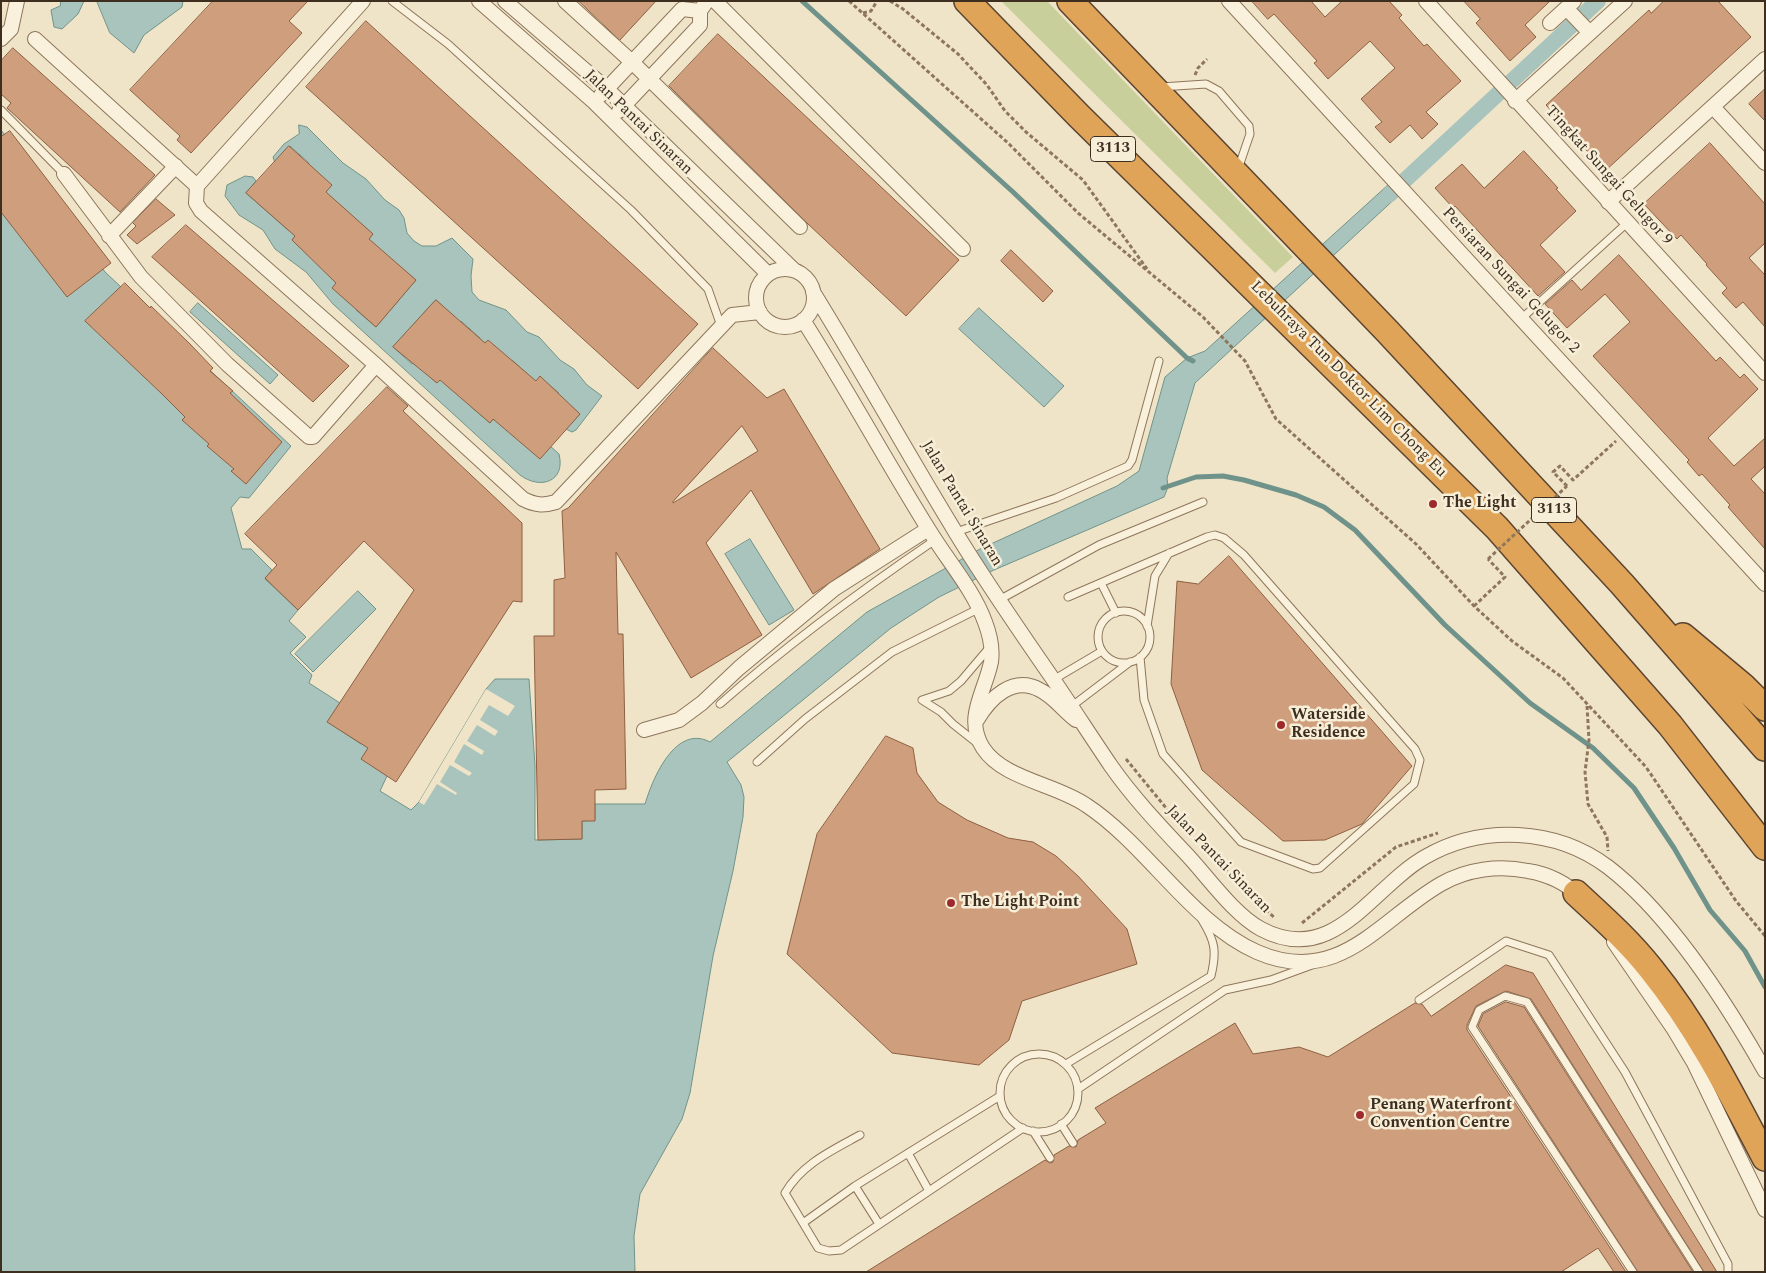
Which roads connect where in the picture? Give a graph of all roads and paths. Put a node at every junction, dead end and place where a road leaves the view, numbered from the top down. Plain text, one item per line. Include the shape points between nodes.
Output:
1 (17, 1) edge
2 (362, 1) edge
3 (392, 1) edge
4 (479, 1) edge
5 (505, 1) edge
6 (564, 1) edge
7 (715, 1) edge
8 (849, 1) edge
9 (877, 1) edge
10 (890, 1) edge
11 (967, 1) edge
12 (1070, 1) edge
13 (1229, 1) edge
14 (1426, 1) edge
15 (1624, 1) edge
16 (704, 6) edge
17 (1569, 7) edge
18 (862, 13) junction
19 (1550, 23) dead end
20 (1586, 30) junction
21 (1, 39) edge
22 (35, 39) dead end
23 (1207, 59) dead end
24 (1765, 59) edge
25 (632, 62) junction
26 (649, 79) junction
27 (1191, 85) junction
28 (1153, 87) junction
29 (607, 89) junction
30 (1512, 97) junction
31 (594, 102) junction
32 (624, 106) junction
33 (1713, 106) junction
34 (1, 110) edge
35 (611, 119) junction
36 (1765, 163) edge
37 (176, 166) junction
38 (64, 174) joint
39 (1237, 174) junction
40 (197, 186) junction
41 (1608, 202) junction
42 (1627, 223) junction
43 (800, 227) dead end
44 (109, 236) junction
45 (963, 249) dead end
46 (794, 270) junction
47 (1150, 273) junction
48 (768, 274) junction
49 (813, 292) junction
50 (760, 312) junction
51 (1521, 319) junction
52 (803, 320) junction
53 (721, 326) junction
54 (1159, 361) dead end
55 (376, 365) junction
56 (1765, 373) edge
57 (1625, 432) junction
58 (1202, 502) dead end
59 (956, 532) junction
60 (934, 539) junction
61 (1169, 553) junction
62 (1101, 583) junction
63 (1622, 584) junction
64 (1765, 584) edge
65 (996, 595) junction
66 (1068, 598) dead end
67 (976, 604) junction
68 (1474, 606) junction
69 (1116, 613) junction
70 (1147, 626) junction
71 (992, 645) junction
72 (1102, 650) junction
73 (1140, 657) junction
74 (1130, 662) junction
75 (1054, 680) junction
76 (720, 704) dead end
77 (1587, 705) junction
78 (1072, 706) junction
79 (1765, 708) edge
80 (976, 723) junction
81 (1087, 729) junction
82 (644, 730) dead end
83 (982, 747) junction
84 (1587, 747) dead end
85 (1765, 748) edge
86 (757, 762) dead end
87 (1765, 848) edge
88 (1576, 893) junction
89 (1193, 903) junction
90 (1765, 936) edge
91 (1326, 960) junction
92 (1419, 1000) dead end
93 (1066, 1064) junction
94 (1765, 1071) edge
95 (1078, 1089) junction
96 (1000, 1096) junction
97 (1061, 1124) junction
98 (1023, 1128) junction
99 (1032, 1131) junction
100 (860, 1135) dead end
101 (1073, 1143) dead end
102 (908, 1153) junction
103 (1050, 1158) dead end
104 (1765, 1158) edge
105 (854, 1186) junction
106 (929, 1191) junction
107 (1765, 1210) edge
108 (803, 1223) junction
109 (879, 1224) junction
110 (1633, 1272) edge
111 (1699, 1272) edge
112 (1728, 1272) edge

1 - 21 street via 10,29
2 - 40 street
3 - 53 lane via 448,44 631,210 708,289
4 - 31 street, Jalan Pantai Sinaran
5 - 29 street, Jalan Pantai Sinaran
6 - 25 street
7 - 45 street
8 - 18 path
9 - 18 path via 871,10
10 - 47 path via 958,54 987,85 1005,111 1083,180
11 - 87 highway, Lebuhraya Tun Doktor Lim Chong Eu / 3113 via 1079,116 1497,528 1670,725
12 - 28 highway, 3113
13 - 51 street, Persiaran Sungai Gelugor 2
14 - 30 street, Tingkat Sungai Gelugor 9
15 - 20 street
16 - 25 street via 682,9
16 - 26 street via 700,25
17 - 19 street
17 - 20 street
18 - 47 path via 1008,143 1078,214
20 - 30 street
22 - 37 street
23 - 27 path via 1198,68
24 - 33 street
25 - 26 street
25 - 29 street
26 - 32 street
26 - 43 street
27 - 28 lane
27 - 39 lane via 1206,84 1219,90 1249,126 1250,134
28 - 39 highway, 3113
29 - 31 street
29 - 32 street, Jalan Pantai Sinaran
30 - 41 street, Tingkat Sungai Gelugor 9
31 - 35 street, Jalan Pantai Sinaran
32 - 35 street
32 - 46 street, Jalan Pantai Sinaran
33 - 36 street
33 - 41 street
34 - 38 lane
35 - 48 street, Jalan Pantai Sinaran
37 - 40 street
37 - 44 street
38 - 44 street via 92,208
39 - 63 highway, 3113
40 - 55 street via 196,203 202,211
41 - 42 street, Tingkat Sungai Gelugor 9
42 - 51 lane
42 - 56 street, Tingkat Sungai Gelugor 9
44 - 55 street via 141,277 227,364 309,437 314,437
46 - 48 street via 776,270
46 - 49 street via 806,278
47 - 68 path via 1203,317 1245,360 1276,419 1416,544
48 - 50 street via 756,297
49 - 52 street via 812,308
49 - 59 street, Jalan Pantai Sinaran
50 - 52 street via 766,320 780,326
50 - 53 street via 732,315
51 - 57 street, Persiaran Sungai Gelugor 2
52 - 60 street
53 - 55 street via 565,495 546,505 534,505 523,499
54 - 59 lane via 1128,466 1056,498
57 - 64 street, Persiaran Sungai Gelugor 2
57 - 68 path, bridge via 1573,480 1560,466 1553,472 1567,486 1488,559 1505,577
58 - 65 lane via 1099,545
59 - 65 street, Jalan Pantai Sinaran
60 - 67 street
60 - 76 lane via 822,619
60 - 82 street via 834,589 702,703 679,720
61 - 62 lane
61 - 70 lane via 1155,576
61 - 73 lane via 1215,536 1230,542 1415,749 1420,760 1414,784 1320,868 1313,869 1241,842 1164,754 1144,700
62 - 66 lane
62 - 69 lane
63 - 79 highway
63 - 85 highway, 3113
65 - 75 street, Jalan Pantai Sinaran
67 - 71 street
67 - 86 lane via 892,652 805,719
68 - 77 path via 1512,641 1563,678
69 - 70 lane via 1134,613
69 - 72 lane via 1102,624 1098,633
70 - 73 lane via 1150,637
71 - 80 street via 991,662 974,711
71 - 83 lane via 962,681 949,691 922,700 942,712
72 - 74 lane via 1119,663
72 - 75 lane
73 - 74 lane
74 - 78 lane
75 - 78 street, Jalan Pantai Sinaran
77 - 84 path
77 - 90 path via 1646,767 1736,901
78 - 81 street, Jalan Pantai Sinaran
80 - 81 street, Jalan Pantai Sinaran via 984,708 1003,690 1028,685 1040,689
80 - 83 street
81 - 94 street, Jalan Pantai Sinaran via 1112,768 1153,818 1240,913 1258,928 1274,935 1322,936 1340,928 1425,857 1462,842 1506,834 1535,836 1576,848 1606,866 1657,916 1697,965 1743,1032
83 - 89 street via 1001,767 1084,803 1116,828
88 - 91 street via 1554,878 1536,872 1510,867 1471,872 1442,884 1367,941
88 - 104 highway via 1620,933 1680,1008
88 - 107 street via 1597,917 1690,1056
89 - 91 street via 1236,941 1255,951 1272,958 1308,962
89 - 93 lane via 1213,938 1215,958 1211,976
91 - 95 lane via 1271,980 1225,990
92 - 112 lane via 1506,941 1549,955 1625,1072 1728,1264
93 - 95 lane
93 - 96 lane via 1046,1054 1026,1056 1004,1076
95 - 97 lane via 1074,1109
96 - 98 lane via 1007,1115
96 - 102 lane
97 - 99 lane
97 - 101 lane
98 - 99 lane
98 - 106 lane
99 - 103 lane
100 - 108 lane via 819,1158 795,1177 785,1193
102 - 105 lane
102 - 106 lane
105 - 108 lane
105 - 109 lane
106 - 109 lane
108 - 109 lane via 818,1248 829,1251 841,1250
110 - 111 lane via 1472,1027 1479,1010 1505,996 1528,1002

